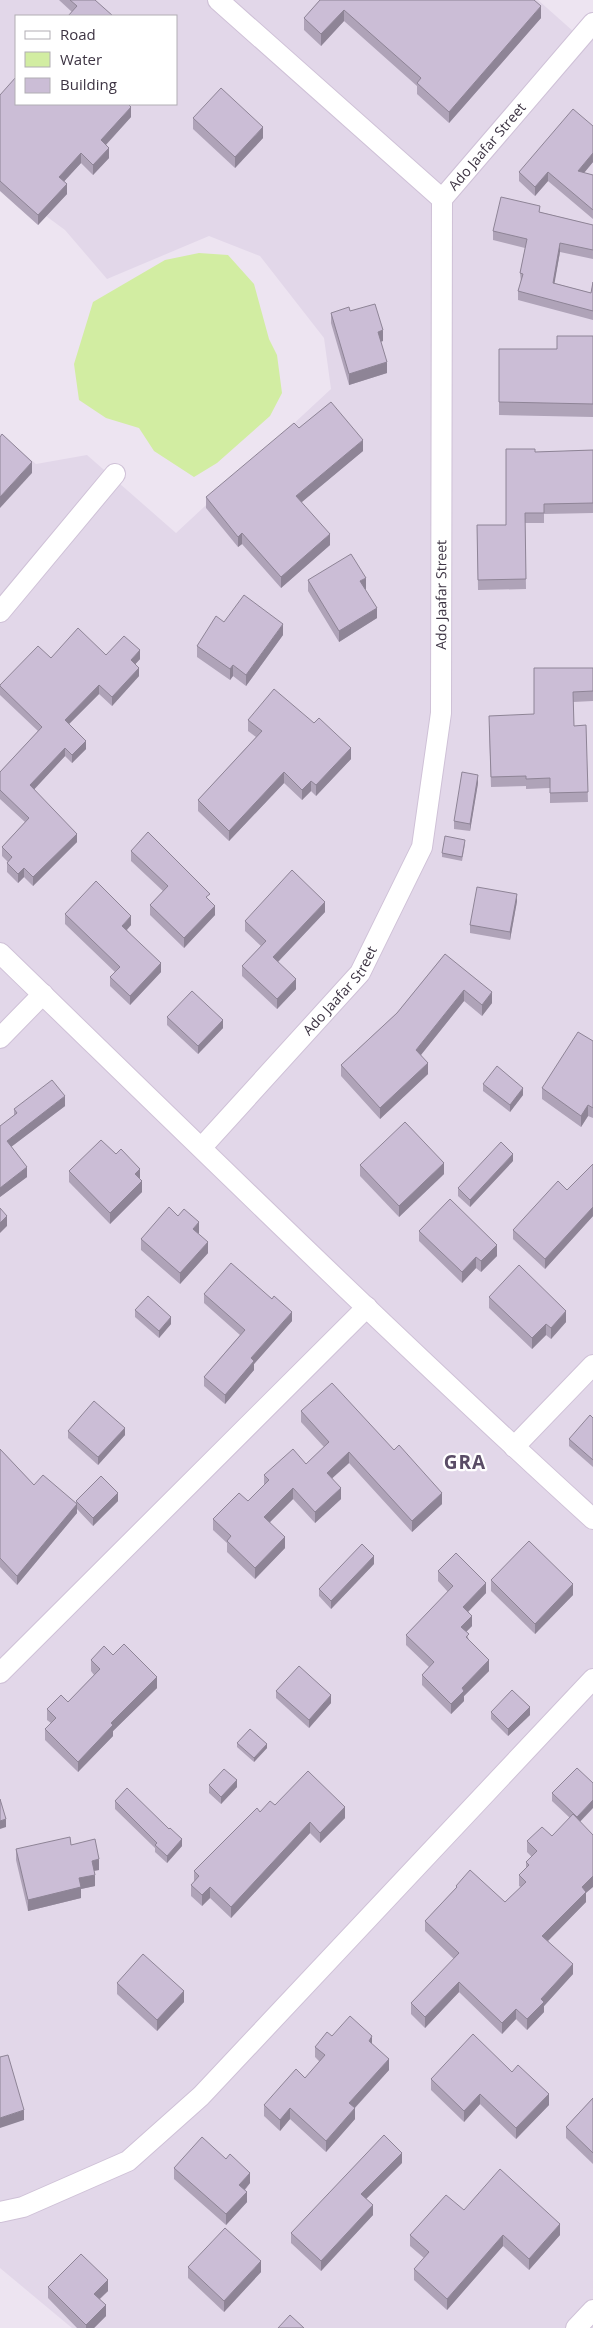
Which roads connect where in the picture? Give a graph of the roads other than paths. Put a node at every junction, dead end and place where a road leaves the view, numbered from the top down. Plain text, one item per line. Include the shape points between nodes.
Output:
1 (218, 0) edge
2 (593, 22) edge
3 (442, 199) junction
4 (115, 474) dead end
5 (0, 612) edge
6 (0, 953) edge
7 (43, 994) junction
8 (0, 1038) edge
9 (202, 1148) junction
10 (367, 1307) junction
11 (593, 1366) edge
12 (514, 1447) junction
13 (593, 1519) edge
14 (0, 1673) edge
15 (593, 1679) edge
16 (0, 2212) edge
17 (593, 2310) edge
18 (576, 2328) edge

1 - 3 street
2 - 3 street, Ado Jaafar Street
3 - 9 street, Ado Jaafar Street via 441,713 422,847 360,973
4 - 5 street
6 - 7 street
7 - 8 street
7 - 9 street
9 - 10 street
10 - 12 street
10 - 14 street
11 - 12 street
12 - 13 street
15 - 16 street via 201,2096 128,2161 23,2207
17 - 18 street

